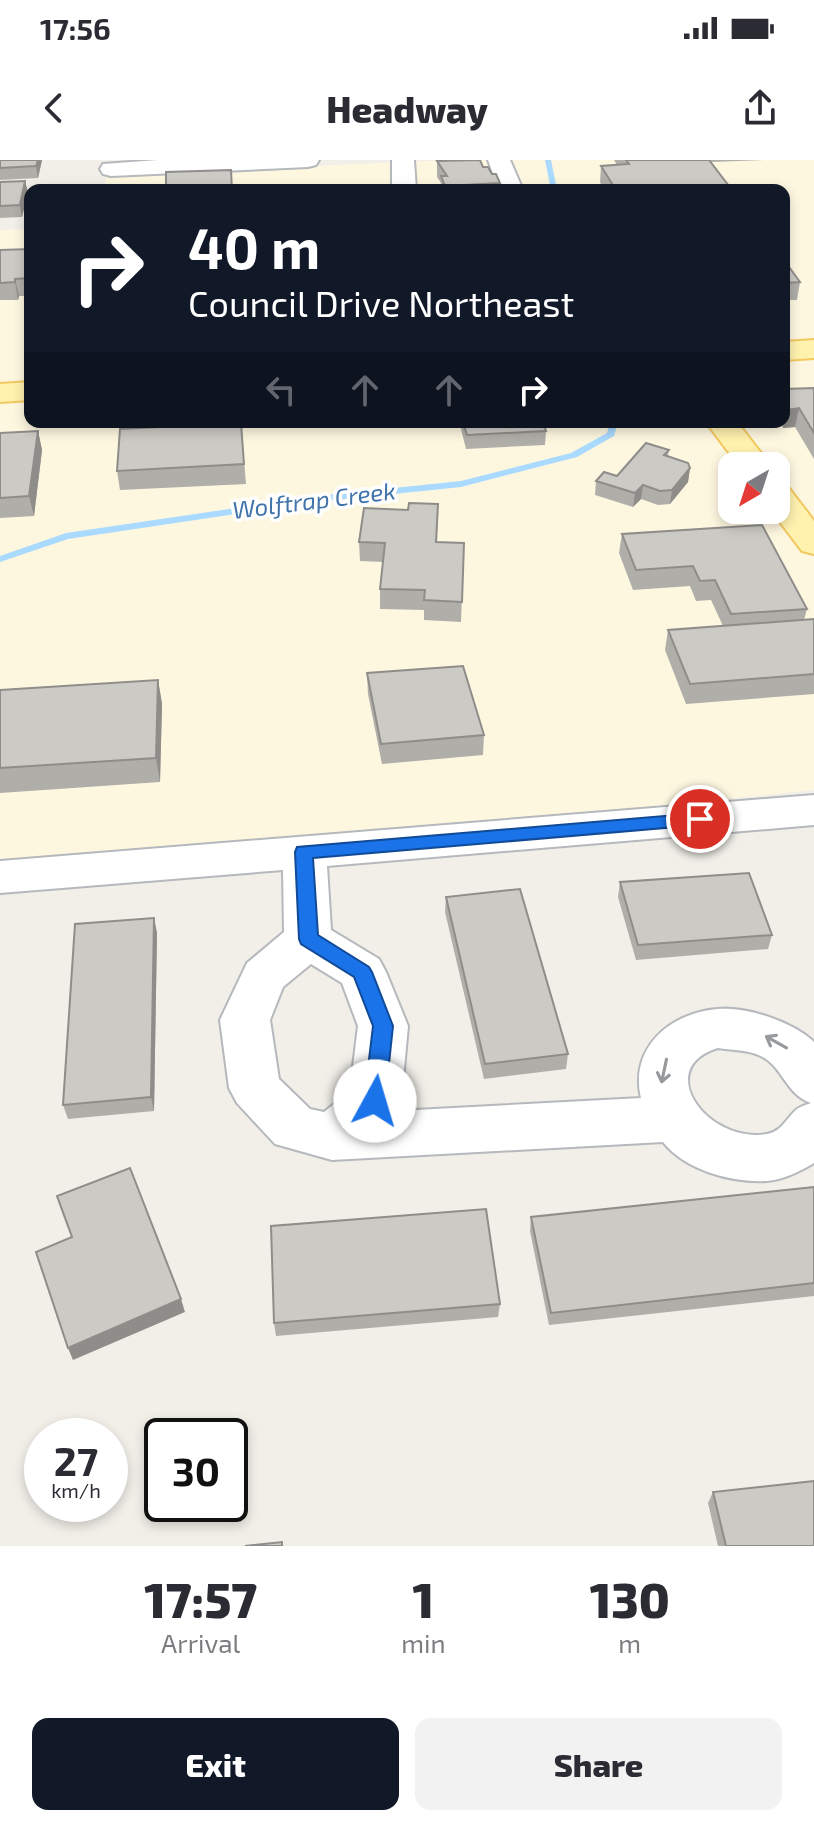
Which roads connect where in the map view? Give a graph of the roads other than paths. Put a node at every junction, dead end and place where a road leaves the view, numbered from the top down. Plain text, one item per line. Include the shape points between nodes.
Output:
1 (308, 160) edge
2 (403, 160) edge
3 (499, 160) edge
4 (270, 171) edge
5 (109, 173) edge
6 (404, 184) edge
7 (509, 184) edge
8 (814, 349) edge
9 (790, 351) edge
10 (24, 391) edge
11 (0, 393) edge
12 (726, 428) edge
13 (744, 452) edge
14 (790, 512) edge
15 (814, 544) edge
16 (814, 810) edge
17 (304, 852) junction
18 (0, 877) edge
19 (308, 939) junction
20 (814, 1083) edge
21 (673, 1119) junction
22 (814, 1125) edge
23 (332, 1137) junction

1 - 4 street
2 - 6 street
3 - 7 street
4 - 5 street
8 - 9 main road
10 - 11 main road
12 - 13 main road
14 - 15 main road
16 - 17 street
17 - 18 street
17 - 19 street
19 - 23 street via 362,972 383,1026 375,1101
19 - 23 street via 264,976 245,1020 255,1088 294,1128
20 -> 21 street via 791,1051 769,1037 721,1028 699,1033 680,1043 661,1078
21 - 22 street via 717,1152 745,1159 772,1157 795,1147
21 - 23 street

